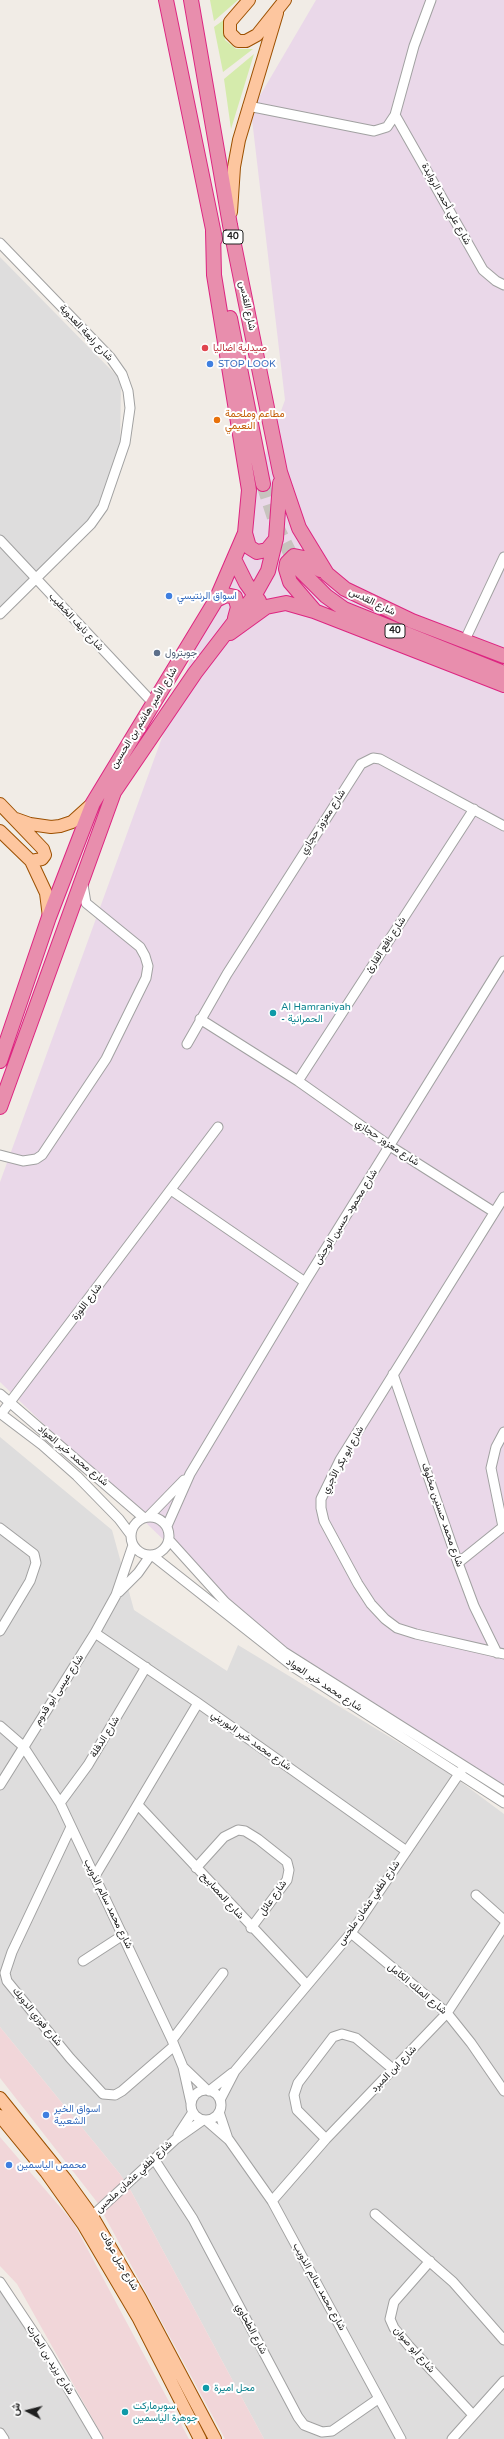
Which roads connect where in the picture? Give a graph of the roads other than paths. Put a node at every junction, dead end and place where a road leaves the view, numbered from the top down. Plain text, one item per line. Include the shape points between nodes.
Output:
1 (166, 0) edge
2 (191, 0) edge
3 (249, 0) edge
4 (285, 0) edge
5 (431, 0) edge
6 (277, 13) junction
7 (248, 106) junction
8 (395, 115) junction
9 (230, 225) junction
10 (213, 231) junction
11 (0, 243) edge
12 (504, 285) edge
13 (280, 472) junction
14 (263, 484) tunnel mouth
15 (245, 533) junction
16 (276, 538) junction
17 (0, 540) edge
18 (504, 557) edge
19 (234, 559) junction
20 (299, 569) tunnel mouth
21 (327, 574) junction
22 (37, 579) junction
23 (254, 596) junction
24 (216, 600) junction
25 (266, 607) junction
26 (314, 611) junction
27 (0, 614) edge
28 (235, 620) junction
29 (224, 638) junction
30 (464, 642) junction
31 (504, 656) edge
32 (504, 673) edge
33 (504, 685) edge
34 (153, 703) junction
35 (93, 803) junction
36 (0, 804) edge
37 (474, 808) junction
38 (16, 820) junction
39 (504, 826) edge
40 (0, 831) edge
41 (31, 861) junction
42 (84, 878) junction
43 (92, 907) junction
44 (73, 910) junction
45 (50, 917) junction
46 (504, 962) edge
47 (200, 1018) junction
48 (187, 1044) dead end
49 (0, 1061) edge
50 (298, 1081) junction
51 (0, 1107) edge
52 (218, 1127) dead end
53 (390, 1146) junction
54 (0, 1155) edge
55 (171, 1190) junction
56 (504, 1197) edge
57 (494, 1212) junction
58 (305, 1282) junction
59 (393, 1374) junction
60 (0, 1394) edge
61 (10, 1403) junction
62 (1, 1413) edge
63 (504, 1432) edge
64 (190, 1474) junction
65 (146, 1517) junction
66 (167, 1526) junction
67 (503, 1526) edge
68 (0, 1528) edge
69 (131, 1535) junction
70 (169, 1540) junction
71 (133, 1546) junction
72 (152, 1556) junction
73 (458, 1563) junction
74 (116, 1595) junction
75 (4, 1616) edge
76 (0, 1631) edge
77 (95, 1633) junction
78 (501, 1654) edge
79 (146, 1667) junction
80 (198, 1703) junction
81 (0, 1726) edge
82 (23, 1746) junction
83 (463, 1769) junction
84 (0, 1785) edge
85 (504, 1790) edge
86 (60, 1803) junction
87 (504, 1803) edge
88 (139, 1806) junction
89 (71, 1827) junction
90 (405, 1850) junction
91 (196, 1868) junction
92 (95, 1876) junction
93 (476, 1896) dead end
94 (504, 1920) edge
95 (504, 1926) edge
96 (251, 1928) junction
97 (351, 1933) junction
98 (123, 1935) junction
99 (83, 1961) dead end
100 (223, 1973) dead end
101 (307, 1985) junction
102 (447, 2013) junction
103 (173, 2043) junction
104 (183, 2067) junction
105 (394, 2070) junction
106 (235, 2071) junction
107 (208, 2090) junction
108 (504, 2091) edge
109 (0, 2098) edge
110 (220, 2100) junction
111 (192, 2108) junction
112 (219, 2112) junction
113 (0, 2116) edge
114 (205, 2120) junction
115 (176, 2139) junction
116 (229, 2140) junction
117 (326, 2140) junction
118 (154, 2159) junction
119 (272, 2201) junction
120 (375, 2214) dead end
121 (92, 2216) junction
122 (430, 2261) junction
123 (0, 2282) edge
124 (504, 2340) edge
125 (504, 2381) edge
126 (378, 2399) junction
127 (473, 2415) junction
128 (0, 2433) edge
129 (4, 2439) edge
130 (98, 2439) edge
131 (200, 2439) edge
132 (215, 2439) edge
133 (401, 2439) edge
134 (452, 2439) edge

1 - 10 highway, شارع القدس / 40
2 - 9 highway, شارع القدس / 40
3 - 6 main road via 230,22 230,33 238,41 246,41 257,35
4 - 6 main road
5 - 8 street via 414,46
6 - 7 main road
7 - 8 street via 374,132 387,127
7 - 9 main road via 234,167
8 - 12 street, شارع علي أحمد الروابدة via 483,270
9 - 13 highway, شارع القدس / 40
10 - 14 highway, شارع القدس / 40
10 - 15 highway, شارع الأمير هاشم بن الحسين via 214,274 249,490
11 - 22 street, شارع رابعة العدوية via 110,357 122,374 130,408 125,443 102,506 91,524
13 - 16 highway, شارع الأمير هاشم بن الحسين / 40
13 - 21 highway, شارع القدس / 40 via 299,528
15 - 16 highway via 248,547 256,552 267,550
15 - 19 highway, شارع الأمير هاشم بن الحسين
16 - 23 highway, شارع الأمير هاشم بن الحسين via 268,570
17 - 22 street, شارع نايف الخطيب
18 - 30 street
19 - 23 highway
19 - 24 highway, شارع الأمير هاشم بن الحسين
20 - 32 highway, شارع القدس / 40 via 326,596 344,609
21 - 26 highway via 299,556 294,556 287,563 287,576
21 - 30 highway, شارع القدس / 40 via 345,589 366,600
22 - 27 street, شارع رابعة العدوية
22 - 34 street, شارع نايف الخطيب
23 - 25 highway
23 - 28 highway, شارع الأمير هاشم بن الحسين
24 - 28 highway via 226,595 235,597 238,607
24 - 34 highway, شارع الأمير هاشم بن الحسين
25 - 26 highway via 286,603
25 - 29 highway
26 - 33 highway
28 - 29 highway, شارع الأمير هاشم بن الحسين
29 - 42 highway, شارع الأمير هاشم بن الحسين via 195,673 117,788 105,813
30 - 31 highway, شارع القدس / 40
34 - 35 highway, شارع الأمير هاشم بن الحسين
35 - 38 main road via 72,822 51,828
35 - 45 highway, شارع الأمير هاشم بن الحسين
36 - 38 main road
37 - 39 street, شارع معزوز حجازي
37 - 47 street, شارع معزوز حجازي via 380,760 372,758 361,764 314,834
37 - 50 street, شارع نافع القارئ
38 - 41 main road via 43,849 45,855 42,859
40 - 41 main road
41 - 45 main road via 46,893
42 - 43 street via 84,896
42 - 44 highway, شارع الأمير هاشم بن الحسين
43 - 44 street via 81,905
43 - 54 street via 140,947 148,966 146,978 106,1059 42,1155 36,1160 23,1161
44 - 51 highway, شارع الأمير هاشم بن الحسين
45 - 49 highway, شارع الأمير هاشم بن الحسين
46 - 53 street, شارع محمود حسين الوحش
47 - 48 street, شارع معزوز حجازي
47 - 50 street, شارع معزوز حجازي
50 - 53 street, شارع معزوز حجازي
52 - 55 street, شارع اللوزة
53 - 57 street, شارع معزوز حجازي
53 - 58 street, شارع محمود حسين الوحش
55 - 58 street
55 - 61 street, شارع اللوزة
56 - 57 street, شارع ابو بكر الآجري
57 - 59 street, شارع ابو بكر الآجري
58 - 64 street, شارع محمود حسين الوحش
59 - 73 street, شارع محمد حسنين مخلوف
59 - 78 street, شارع ابو بكر الآجري via 340,1460 326,1489 321,1508 324,1521 358,1584 385,1619 397,1628 416,1634
60 - 61 street, شارع محمد خير العواد
61 - 62 street, شارع اللوزة
61 - 65 street, شارع محمد خير العواد
62 - 69 street, شارع محمد خير العواد via 77,1476
63 - 67 street via 496,1447 491,1468
64 - 65 street, شارع محمود حسين الوحش
64 - 66 street, شارع محمود حسين الوحش
65 - 66 street via 159,1519
65 - 69 street via 135,1524
66 - 70 street
67 - 73 street
68 - 75 street via 34,1554 36,1563 30,1581
69 - 71 street
70 - 72 street via 166,1548
70 - 83 street, شارع محمد خير العواد via 225,1602 284,1652
71 - 72 street via 143,1555
71 - 74 street, شارع عيسى أبو قدوم
72 - 74 street, شارع عيسى أبو قدوم
72 - 83 street, شارع محمد خير العواد via 295,1668
73 - 78 street, شارع محمد حسنين مخلوف via 474,1606
74 - 77 street, شارع عيسى أبو قدوم
75 - 76 street
77 - 79 street, شارع محمد خير البوريني
77 - 82 street, شارع عيسى أبو قدوم
79 - 80 street, شارع محمد خير البوريني
79 - 86 street, شارع الدفلة via 88,1765
80 - 88 street
80 - 90 street, شارع محمد خير البوريني
81 - 82 street, شارع محمد سالم الذويب
82 - 84 street, شارع عيسى أبو قدوم
82 - 86 street, شارع محمد سالم الذويب
83 - 85 street, شارع محمد خير العواد
83 - 87 street, شارع محمد خير العواد
83 - 90 street, شارع لطفي عثمان ملحس
86 - 89 street, شارع محمد سالم الذويب
88 - 91 street, شارع المصابيح
88 - 92 street
89 - 92 street, شارع محمد سالم الذويب
89 - 103 street, شارع فوزي الدويك via 12,1952 5,1973 7,1981 103,2094 115,2095 122,2091
90 - 97 street, شارع لطفي عثمان ملحس
91 - 96 street, شارع المصابيح
91 - 96 street, شارع عائل via 224,1837 238,1830 246,1831 287,1862 287,1880
92 - 98 street, شارع محمد سالم الذويب
93 - 94 street
95 - 102 street, شارع ابن المبرد
96 - 101 street, شارع المصابيح
97 - 101 street, شارع لطفي عثمان ملحس
97 - 102 street, شارع الملك الكامل
98 - 99 street
98 - 103 street, شارع محمد سالم الذويب
100 - 103 street
101 - 106 street, شارع لطفي عثمان ملحس
102 - 105 street, شارع ابن المبرد
102 - 108 street, شارع الملك الكامل via 472,2043
103 - 104 street, شارع محمد سالم الذويب
104 - 107 street, شارع محمد سالم الذويب
104 - 111 street, شارع محمد سالم الذويب
105 - 117 street, شارع ابن المبرد
105 - 117 street via 356,2038 342,2034 333,2037 298,2082 294,2095 297,2110
106 - 107 street, شارع لطفي عثمان ملحس
106 - 110 street, شارع لطفي عثمان ملحس
107 - 110 street via 216,2094
107 - 111 street via 200,2091 194,2096
109 - 121 main road, شارع جبل عرفات
110 - 112 street
111 - 114 street
111 - 115 street, شارع لطفي عثمان ملحس
112 - 114 street via 214,2118
112 - 116 street, شارع محمد سالم الذويب
113 - 131 main road, شارع جبل عرفات via 46,2172 83,2224 139,2319
114 - 115 street, شارع لطفي عثمان ملحس
114 - 116 street, شارع محمد سالم الذويب
115 - 118 street, شارع لطفي عثمان ملحس
116 - 119 street, شارع محمد سالم الذويب
117 - 119 street, شارع ابن المبرد
118 - 121 street, شارع لطفي عثمان ملحس
118 - 126 street, شارع الطحاوي via 193,2219 304,2425 322,2432 332,2431
119 - 126 street, شارع محمد سالم الذويب
120 - 122 street
121 - 132 main road, شارع جبل عرفات via 144,2304
122 - 124 street via 453,2282
122 - 127 street, شارع أبو صوان via 394,2302 390,2320 409,2346
123 - 130 street, شارع يزيد بن الحارث via 52,2361
125 - 127 street
126 - 133 street, شارع محمد سالم الذويب
127 - 134 street
128 - 129 street

